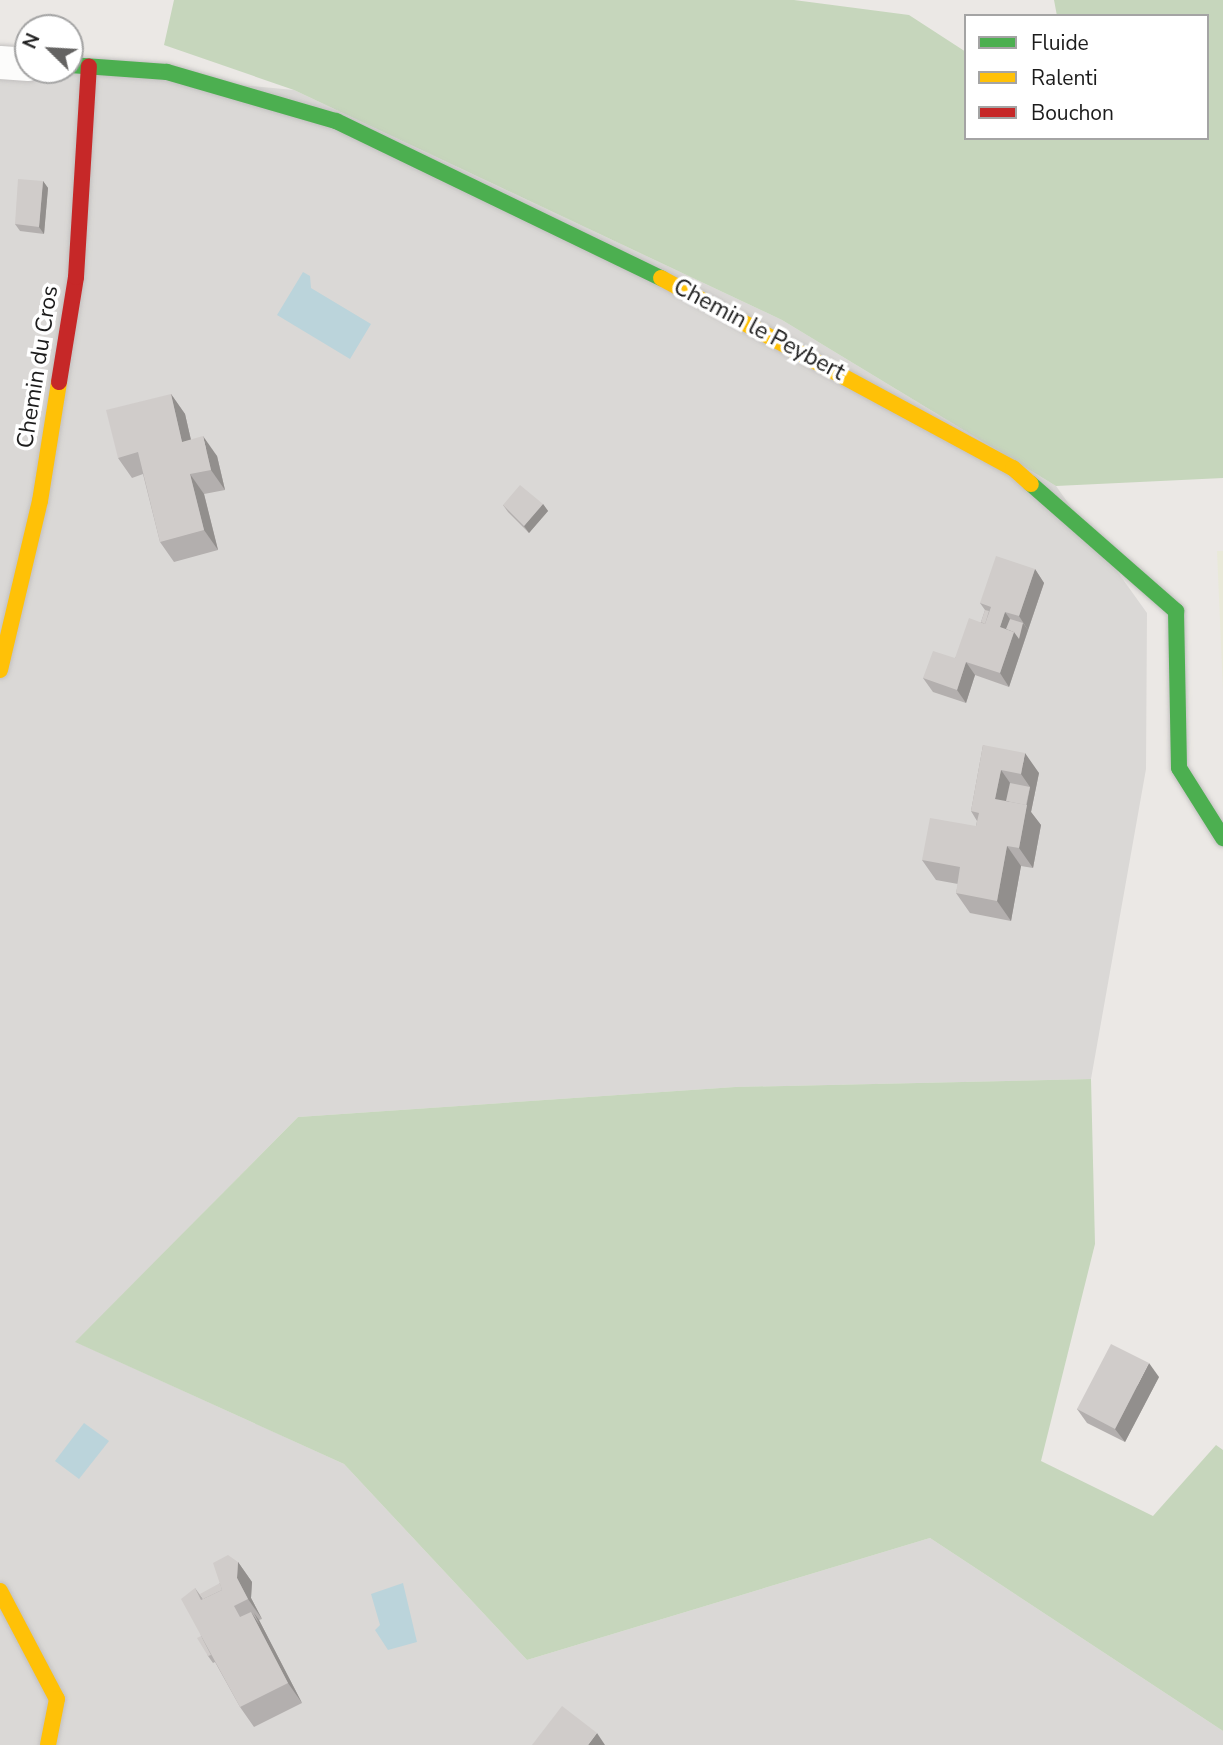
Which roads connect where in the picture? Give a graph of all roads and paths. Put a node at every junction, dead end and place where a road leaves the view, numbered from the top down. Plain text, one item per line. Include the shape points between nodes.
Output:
1 (84, 66) edge
2 (89, 66) junction
3 (0, 670) edge
4 (1223, 838) edge
5 (0, 1591) edge
6 (48, 1745) edge

1 - 2 street, Chemin le Peybert
2 - 3 street, Chemin du Cros via 74,290 40,501
2 - 4 street, Chemin le Peybert via 167,72 336,121 610,250 1013,468 1176,611 1180,768
5 - 6 street via 57,1699

